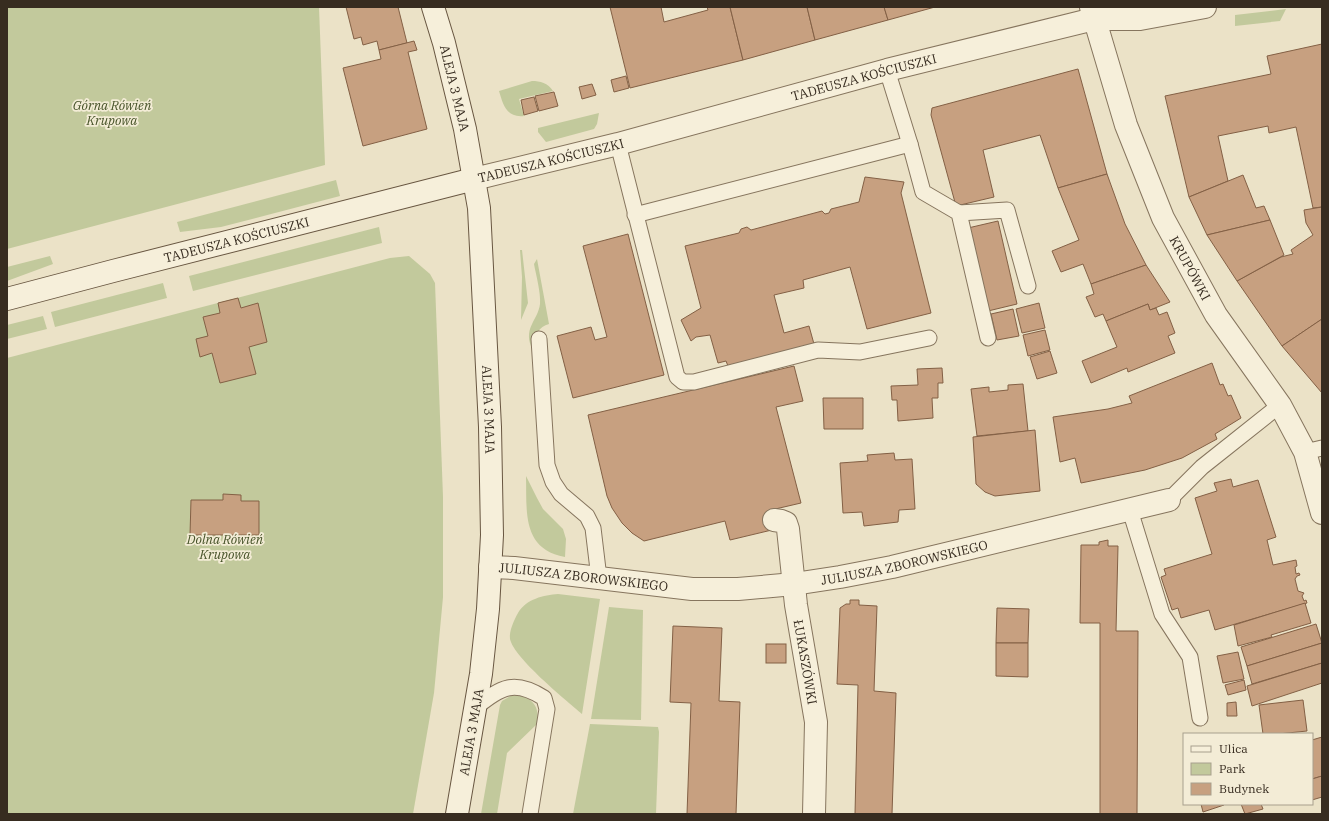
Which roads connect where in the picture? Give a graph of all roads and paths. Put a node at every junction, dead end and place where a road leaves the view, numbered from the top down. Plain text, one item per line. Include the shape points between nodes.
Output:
1 (433, 7) edge
2 (1205, 7) edge
3 (1093, 13) edge
4 (887, 70) junction
5 (618, 144) junction
6 (910, 144) junction
7 (474, 179) junction
8 (959, 213) junction
9 (635, 215) junction
10 (1028, 286) dead end
11 (7, 299) edge
12 (929, 338) dead end
13 (988, 338) dead end
14 (539, 339) dead end
15 (1280, 405) junction
16 (1313, 450) edge
17 (1169, 500) joint
18 (1130, 510) junction
19 (1322, 513) edge
20 (774, 520) dead end
21 (490, 567) junction
22 (599, 578) junction
23 (794, 584) junction
24 (476, 706) junction
25 (1200, 718) dead end
26 (457, 814) edge
27 (530, 814) edge
28 (814, 814) edge

1 - 7 street, ALEJA 3 MAJA via 456,93
2 - 3 street, TADEUSZA KOŚCIUSZKI via 1140,19
3 - 4 street, TADEUSZA KOŚCIUSZKI
3 - 15 street, KRUPÓWKI via 1126,125 1163,218 1216,315
4 - 5 street, TADEUSZA KOŚCIUSZKI
4 - 6 lane
5 - 7 street, TADEUSZA KOŚCIUSZKI
5 - 9 lane
6 - 8 lane via 923,192
6 - 9 lane
7 - 11 street, TADEUSZA KOŚCIUSZKI
7 - 21 street, ALEJA 3 MAJA via 479,208 490,427
8 - 10 lane via 1007,210
8 - 13 lane
9 - 12 lane via 677,378 683,382 694,382 818,350 860,352
14 - 22 lane via 547,465 560,494 587,516 593,528
15 - 16 street, KRUPÓWKI
15 - 17 lane, JULIUSZA ZBOROWSKIEGO via 1202,467
16 - 19 street, KRUPÓWKI
17 - 18 street, JULIUSZA ZBOROWSKIEGO
18 - 23 street, JULIUSZA ZBOROWSKIEGO via 892,567
18 - 25 lane via 1162,614 1190,657
20 - 23 street, ŁUKASZÓWKI via 786,523 788,529
21 - 22 street, JULIUSZA ZBOROWSKIEGO
21 - 24 street, ALEJA 3 MAJA via 485,644
22 - 23 street, JULIUSZA ZBOROWSKIEGO via 692,589 738,589
23 - 28 street, ŁUKASZÓWKI via 816,722
24 - 26 street, ALEJA 3 MAJA
24 - 27 lane via 503,689 519,686 544,698 547,709

